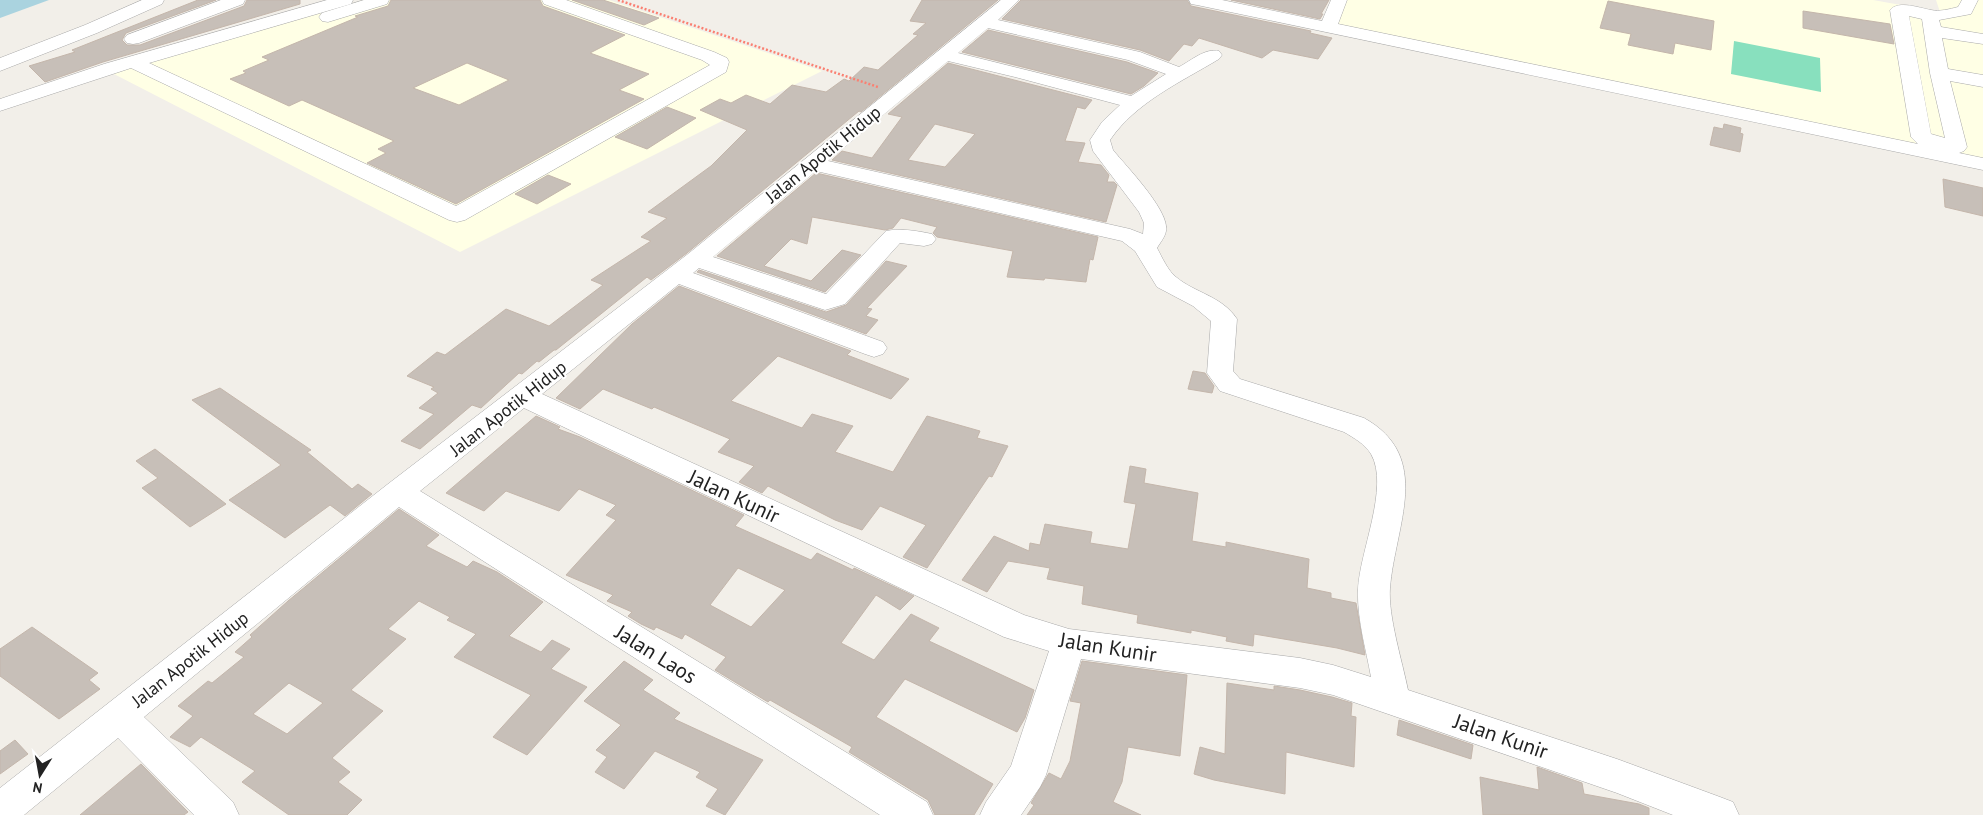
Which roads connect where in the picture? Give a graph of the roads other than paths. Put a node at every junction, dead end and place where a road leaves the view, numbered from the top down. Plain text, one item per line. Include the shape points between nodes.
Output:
1 (156, 0) edge
2 (237, 0) edge
3 (343, 0) edge
4 (381, 0) edge
5 (550, 0) edge
6 (1011, 0) edge
7 (1273, 0) edge
8 (1339, 0) edge
9 (1970, 0) edge
10 (1208, 1) edge
11 (1256, 12) junction
12 (985, 22) junction
13 (1931, 23) junction
14 (1328, 27) junction
15 (133, 39) dead end
16 (1983, 39) edge
17 (944, 55) junction
18 (1213, 55) dead end
19 (134, 62) junction
20 (0, 65) edge
21 (172, 66) junction
22 (153, 71) junction
23 (1182, 74) junction
24 (1983, 81) edge
25 (1943, 88) junction
26 (1913, 95) junction
27 (1983, 99) edge
28 (1135, 103) junction
29 (0, 105) edge
30 (269, 126) junction
31 (1972, 146) edge
32 (812, 164) junction
33 (1983, 164) edge
34 (924, 239) dead end
35 (1145, 248) junction
36 (686, 267) junction
37 (874, 348) dead end
38 (524, 396) junction
39 (398, 492) junction
40 (1069, 643) junction
41 (1392, 699) junction
42 (119, 716) junction
43 (0, 811) edge
44 (220, 815) edge
45 (914, 815) edge
46 (999, 815) edge
47 (1720, 815) edge

1 - 20 street
2 - 15 street
3 - 19 street
4 - 21 street
5 - 30 street via 708,56 720,62 719,68 457,215
6 - 12 street, Jalan Apotik Hidup
7 - 11 street
8 - 14 street
9 - 13 street via 1965,10
10 - 11 street
11 - 14 street
12 - 17 street, Jalan Apotik Hidup
12 - 23 street via 1134,56
13 - 16 street
13 - 25 street
13 - 26 street via 1905,9 1899,10
14 - 33 street
17 - 28 street
17 - 32 street, Jalan Apotik Hidup
18 - 23 street
19 - 22 street
19 - 29 street
21 - 22 street
21 - 30 street via 281,114
22 - 30 street
23 - 28 street
24 - 25 street
25 - 26 street
25 - 27 street
25 - 31 street
26 - 31 street via 1923,139
28 - 35 street via 1105,131 1100,140 1103,151 1150,211 1155,223 1155,232
32 - 35 street via 1117,232 1139,241
32 - 36 street, Jalan Apotik Hidup
34 - 36 street via 894,236 836,299 825,302
35 - 41 street via 1166,282 1202,301 1224,319 1220,373 1230,385 1354,425 1371,434 1385,450 1392,487 1374,589
36 - 37 street
36 - 38 street, Jalan Apotik Hidup
38 - 39 street, Jalan Apotik Hidup
38 - 40 street, Jalan Kunir via 1016,627
39 - 42 street, Jalan Apotik Hidup
39 - 45 street, Jalan Laos
40 - 41 street, Jalan Kunir via 1300,673
40 - 46 street via 1027,775
41 - 47 street, Jalan Kunir
42 - 43 street, Jalan Apotik Hidup
42 - 44 street

